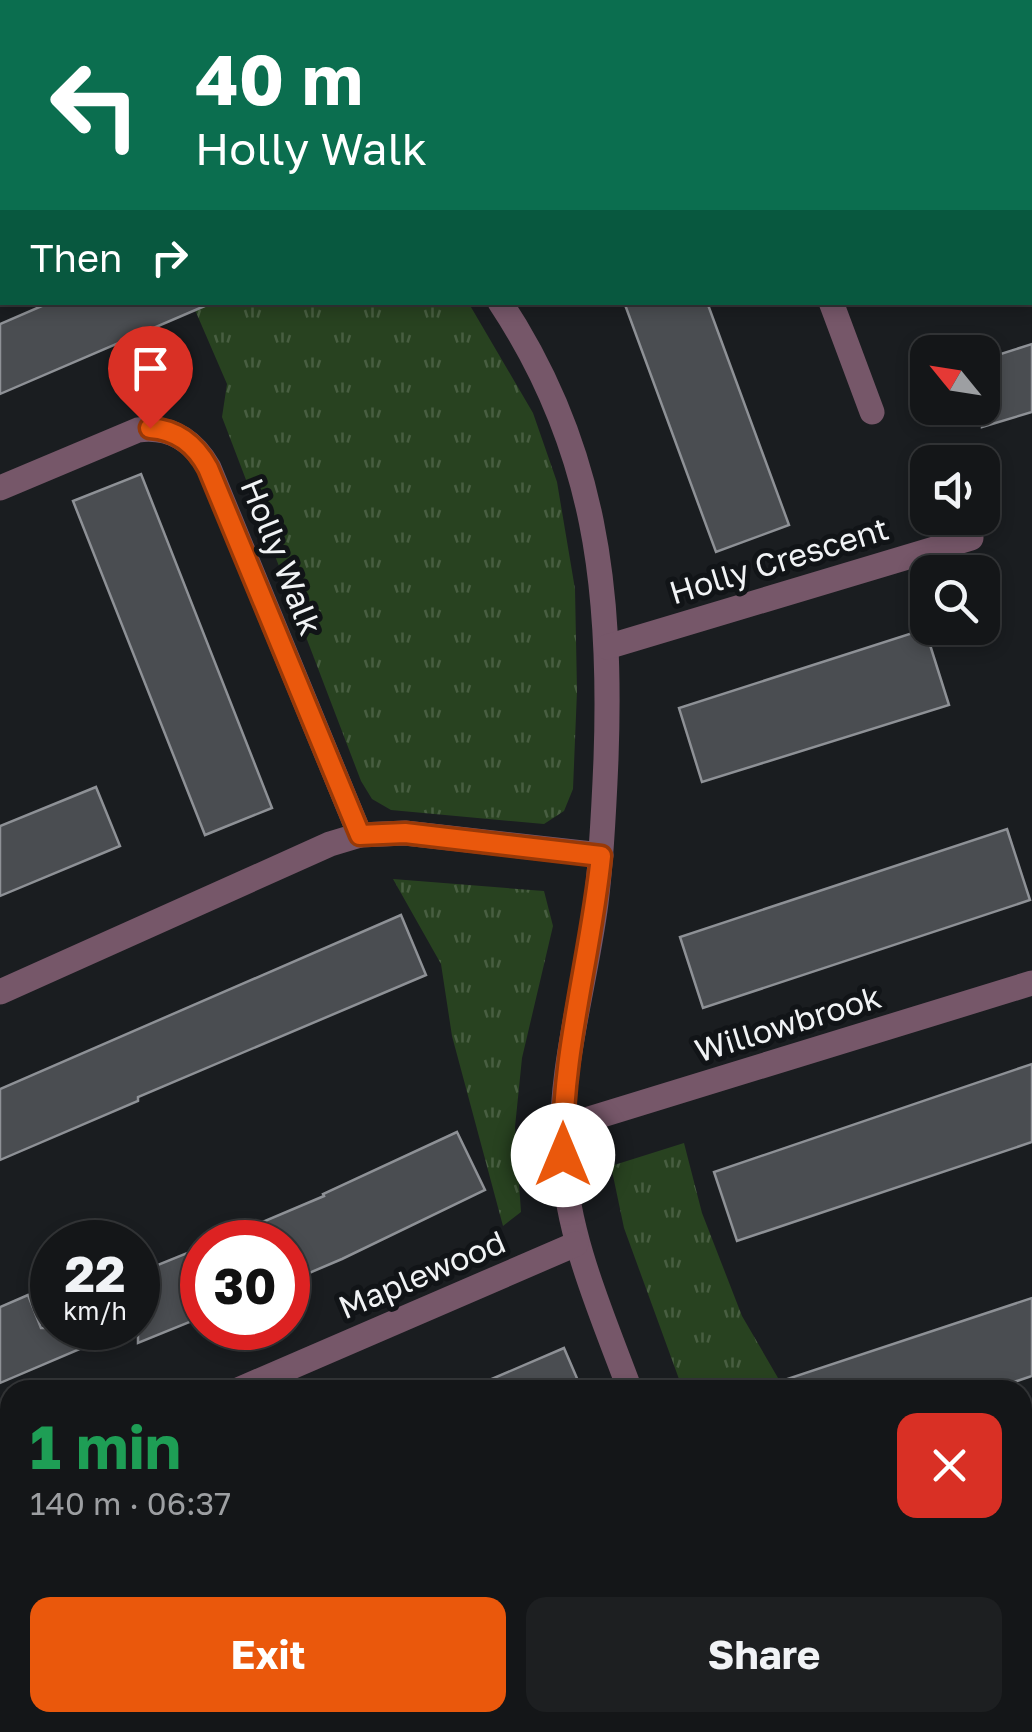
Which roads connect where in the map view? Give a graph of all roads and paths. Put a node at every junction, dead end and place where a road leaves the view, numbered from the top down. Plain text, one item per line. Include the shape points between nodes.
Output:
1 (502, 305) edge
2 (832, 305) edge
3 (872, 412) dead end
4 (0, 488) edge
5 (970, 538) dead end
6 (606, 647) junction
7 (360, 835) junction
8 (601, 856) junction
9 (1032, 983) edge
10 (0, 992) edge
11 (562, 1127) junction
12 (576, 1244) junction
13 (261, 1380) edge
14 (626, 1380) edge

1 - 6 street via 546,380 579,467 596,544
2 - 3 street
4 - 7 street, Holly Walk via 138,430 170,432 196,449
5 - 6 street, Holly Crescent
6 - 8 street
7 - 8 street via 405,833
7 - 10 street
8 - 11 street
9 - 11 street, Willowbrook
11 - 12 street
12 - 13 street, Maplewood
12 - 14 street

